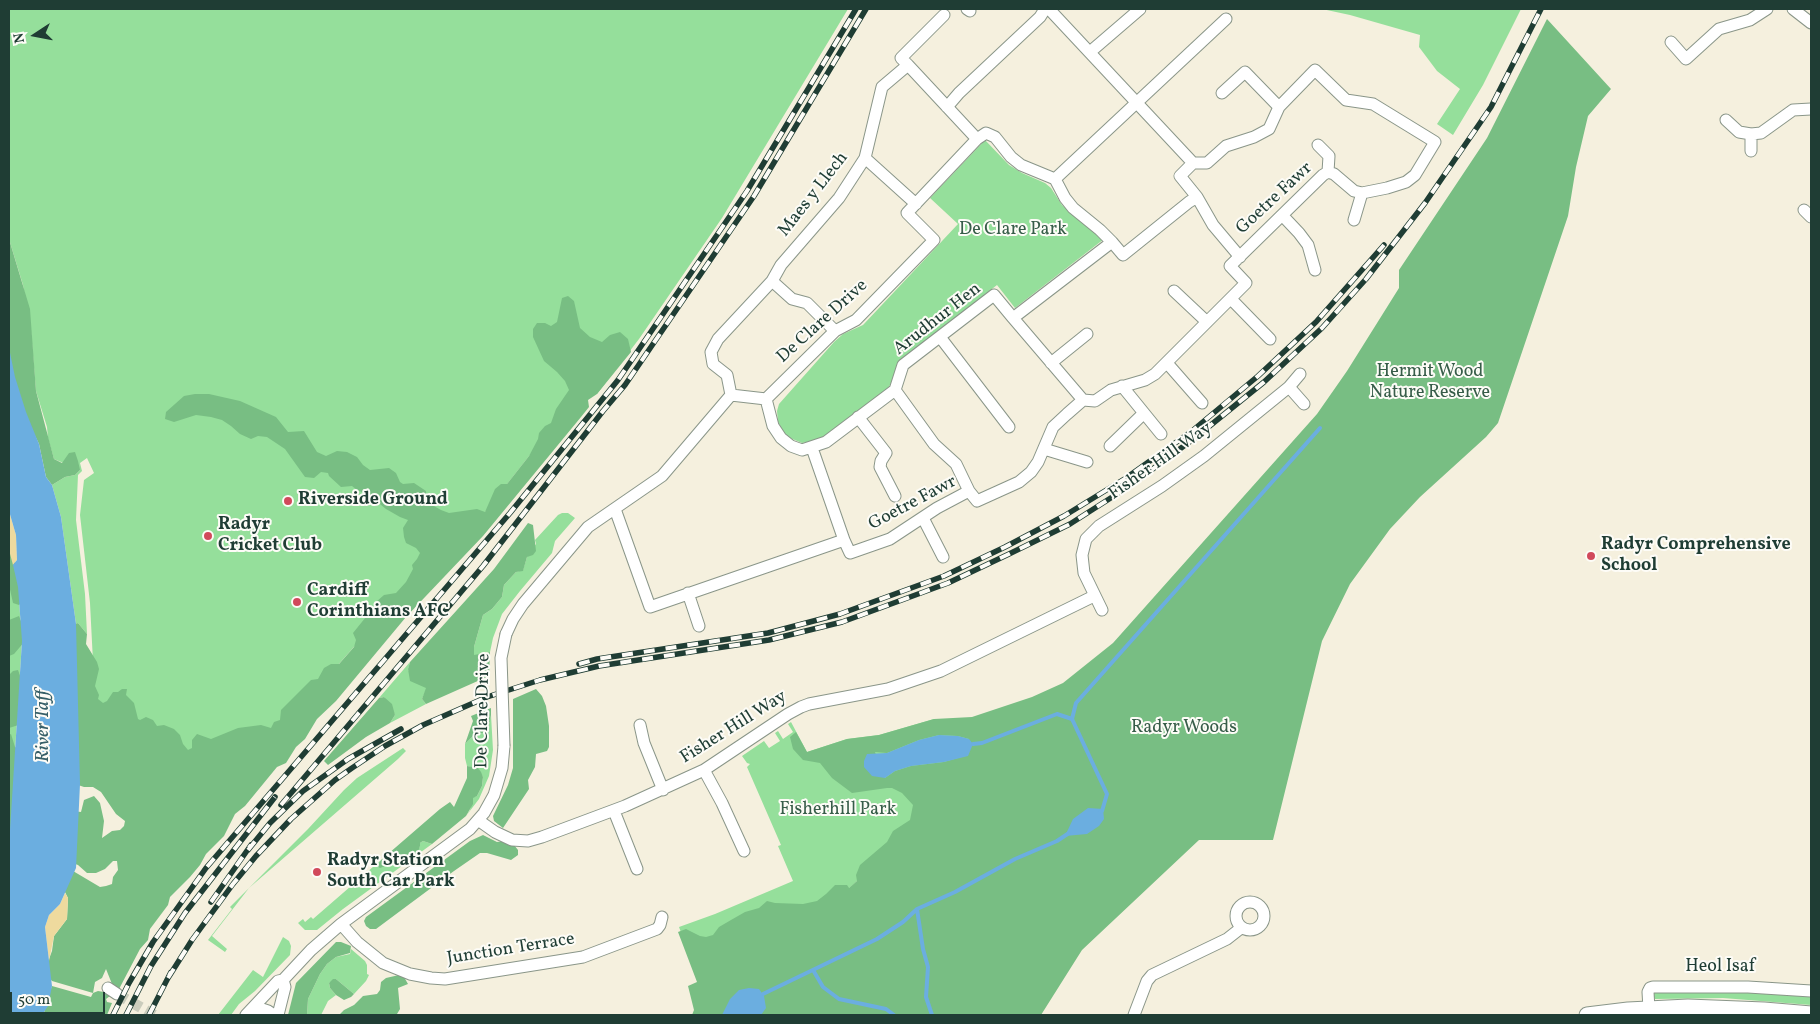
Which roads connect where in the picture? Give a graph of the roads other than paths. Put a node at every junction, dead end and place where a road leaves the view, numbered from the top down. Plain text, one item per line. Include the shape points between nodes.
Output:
1 (1049, 9) edge
2 (1140, 9) edge
3 (1767, 9) edge
4 (1793, 9) edge
5 (1039, 12) edge
6 (944, 15) dead end
7 (1226, 18) dead end
8 (1811, 22) edge
9 (1671, 42) dead end
10 (1090, 52) junction
11 (908, 66) junction
12 (1222, 93) dead end
13 (1137, 103) junction
14 (1279, 107) junction
15 (947, 108) junction
16 (1811, 109) edge
17 (1726, 120) dead end
18 (1751, 134) junction
19 (977, 139) junction
20 (1318, 145) dead end
21 (1751, 151) dead end
22 (865, 158) junction
23 (1193, 163) junction
24 (1328, 172) junction
25 (1056, 179) junction
26 (1362, 193) junction
27 (1197, 197) junction
28 (916, 204) junction
29 (1282, 215) junction
30 (1354, 220) dead end
31 (1112, 242) junction
32 (1240, 257) junction
33 (1315, 270) dead end
34 (772, 281) junction
35 (1174, 291) dead end
36 (1231, 299) junction
37 (1013, 318) junction
38 (1207, 322) junction
39 (835, 330) junction
40 (1087, 334) dead end
41 (940, 337) junction
42 (1270, 339) dead end
43 (1051, 363) junction
44 (1167, 363) junction
45 (1300, 374) dead end
46 (1122, 386) junction
47 (1289, 387) junction
48 (895, 390) junction
49 (731, 395) junction
50 (766, 399) junction
51 (1083, 400) junction
52 (1202, 403) dead end
53 (1304, 404) dead end
54 (1143, 414) junction
55 (858, 417) junction
56 (1009, 427) dead end
57 (1161, 434) dead end
58 (1110, 446) dead end
59 (812, 448) junction
60 (1044, 449) junction
61 (1087, 462) dead end
62 (969, 492) junction
63 (895, 496) dead end
64 (615, 509) junction
65 (923, 518) junction
66 (844, 540) junction
67 (943, 558) dead end
68 (688, 593) junction
69 (1094, 596) junction
70 (1102, 610) dead end
71 (699, 626) dead end
72 (640, 725) dead end
73 (704, 770) junction
74 (663, 790) junction
75 (614, 810) junction
76 (478, 820) junction
77 (744, 851) dead end
78 (637, 869) dead end
79 (662, 917) dead end
80 (341, 924) junction
81 (1241, 928) dead end
82 (283, 980) junction
83 (1811, 991) edge
84 (1649, 1009) junction
85 (1137, 1014) edge
86 (1811, 1014) edge
87 (246, 1015) edge
88 (274, 1015) edge
89 (278, 1015) edge
90 (1587, 1015) edge

1 - 10 street
2 - 10 street
3 - 9 street via 1750,20 1719,29 1686,59
4 - 8 street
5 - 15 street
6 - 11 street via 901,58
7 - 13 street
10 - 13 street
11 - 15 street
11 - 22 street, Maes y Llech via 882,87
12 - 14 street via 1245,72
13 - 23 street
13 - 25 street
14 - 23 street via 1269,129 1226,146 1207,163
14 - 26 street via 1315,70 1346,100 1373,104 1435,142 1415,175 1406,182
15 - 19 street
16 - 18 street via 1793,110 1760,132
17 - 18 street via 1739,132
18 - 21 street
19 - 25 street via 986,133 995,137 1021,165
19 - 28 street
20 - 24 street via 1329,156
22 - 28 street
22 - 34 street, Maes y Llech via 839,198
23 - 27 street via 1180,176
24 - 26 street, Goetre Fawr via 1354,191
24 - 29 street, Goetre Fawr
25 - 31 street via 1073,208
26 - 30 street
27 - 31 street via 1123,255
27 - 32 street, Goetre Fawr via 1212,225
28 - 39 street, De Clare Drive via 907,213 934,240 856,320
29 - 32 street, Goetre Fawr
29 - 33 street via 1308,245
31 - 37 street
32 - 36 street, Goetre Fawr via 1230,266 1246,283
34 - 39 street via 792,298 807,302
34 - 49 street, Maes y Llech via 718,340 711,352 713,364 727,375
35 - 38 street
36 - 38 street, Goetre Fawr
36 - 42 street
37 - 41 street, Arudhur Hen via 994,295
37 - 43 street
38 - 44 street, Goetre Fawr
39 - 50 street, De Clare Drive
40 - 43 street
41 - 48 street, Arudhur Hen via 903,365
41 - 56 street
43 - 51 street
44 - 46 street, Goetre Fawr via 1145,380
44 - 52 street
45 - 47 street, Fisher Hill Way
46 - 51 street, Goetre Fawr via 1095,401
46 - 54 street
47 - 53 street
47 - 69 street, Fisher Hill Way via 1204,456 1099,526 1086,539 1082,555 1084,573
48 - 55 street
48 - 62 street via 934,444 956,464
49 - 50 street
49 - 64 street, De Clare Drive via 662,476
50 - 59 street via 773,426 781,438 802,450
51 - 60 street, Goetre Fawr via 1053,426
54 - 57 street
54 - 58 street
55 - 59 street via 826,442
55 - 63 street via 886,453 880,468
59 - 66 street
60 - 61 street
60 - 62 street, Goetre Fawr via 1032,472 1019,482 977,501
62 - 65 street, Goetre Fawr
64 - 68 street via 650,607
64 - 76 street, De Clare Drive, bridge via 582,533 523,604 506,634 501,658 502,768 488,806
65 - 66 street, Goetre Fawr via 890,539 850,553
65 - 67 street
66 - 68 street
68 - 71 street
69 - 70 street, Fisher Hill Way
69 - 73 street, Fisher Hill Way via 941,671 888,689 801,707
72 - 74 street
73 - 74 street, Fisher Hill Way
73 - 77 street
74 - 75 street, Fisher Hill Way
75 - 76 street, Fisher Hill Way via 542,837 521,841 504,838
75 - 78 street
76 - 80 street, De Clare Drive
79 - 80 street, Junction Terrace via 656,929 583,957 445,979 416,975 383,963
80 - 82 street, De Clare Drive
81 - 85 street via 1227,939 1152,975 1147,981
82 - 87 street, De Clare Drive via 278,981
82 - 89 street via 285,987
83 - 84 street, Heol Isaf via 1653,987 1648,992
84 - 86 main road via 1731,1008
84 - 90 main road
87 - 88 street via 262,1009

